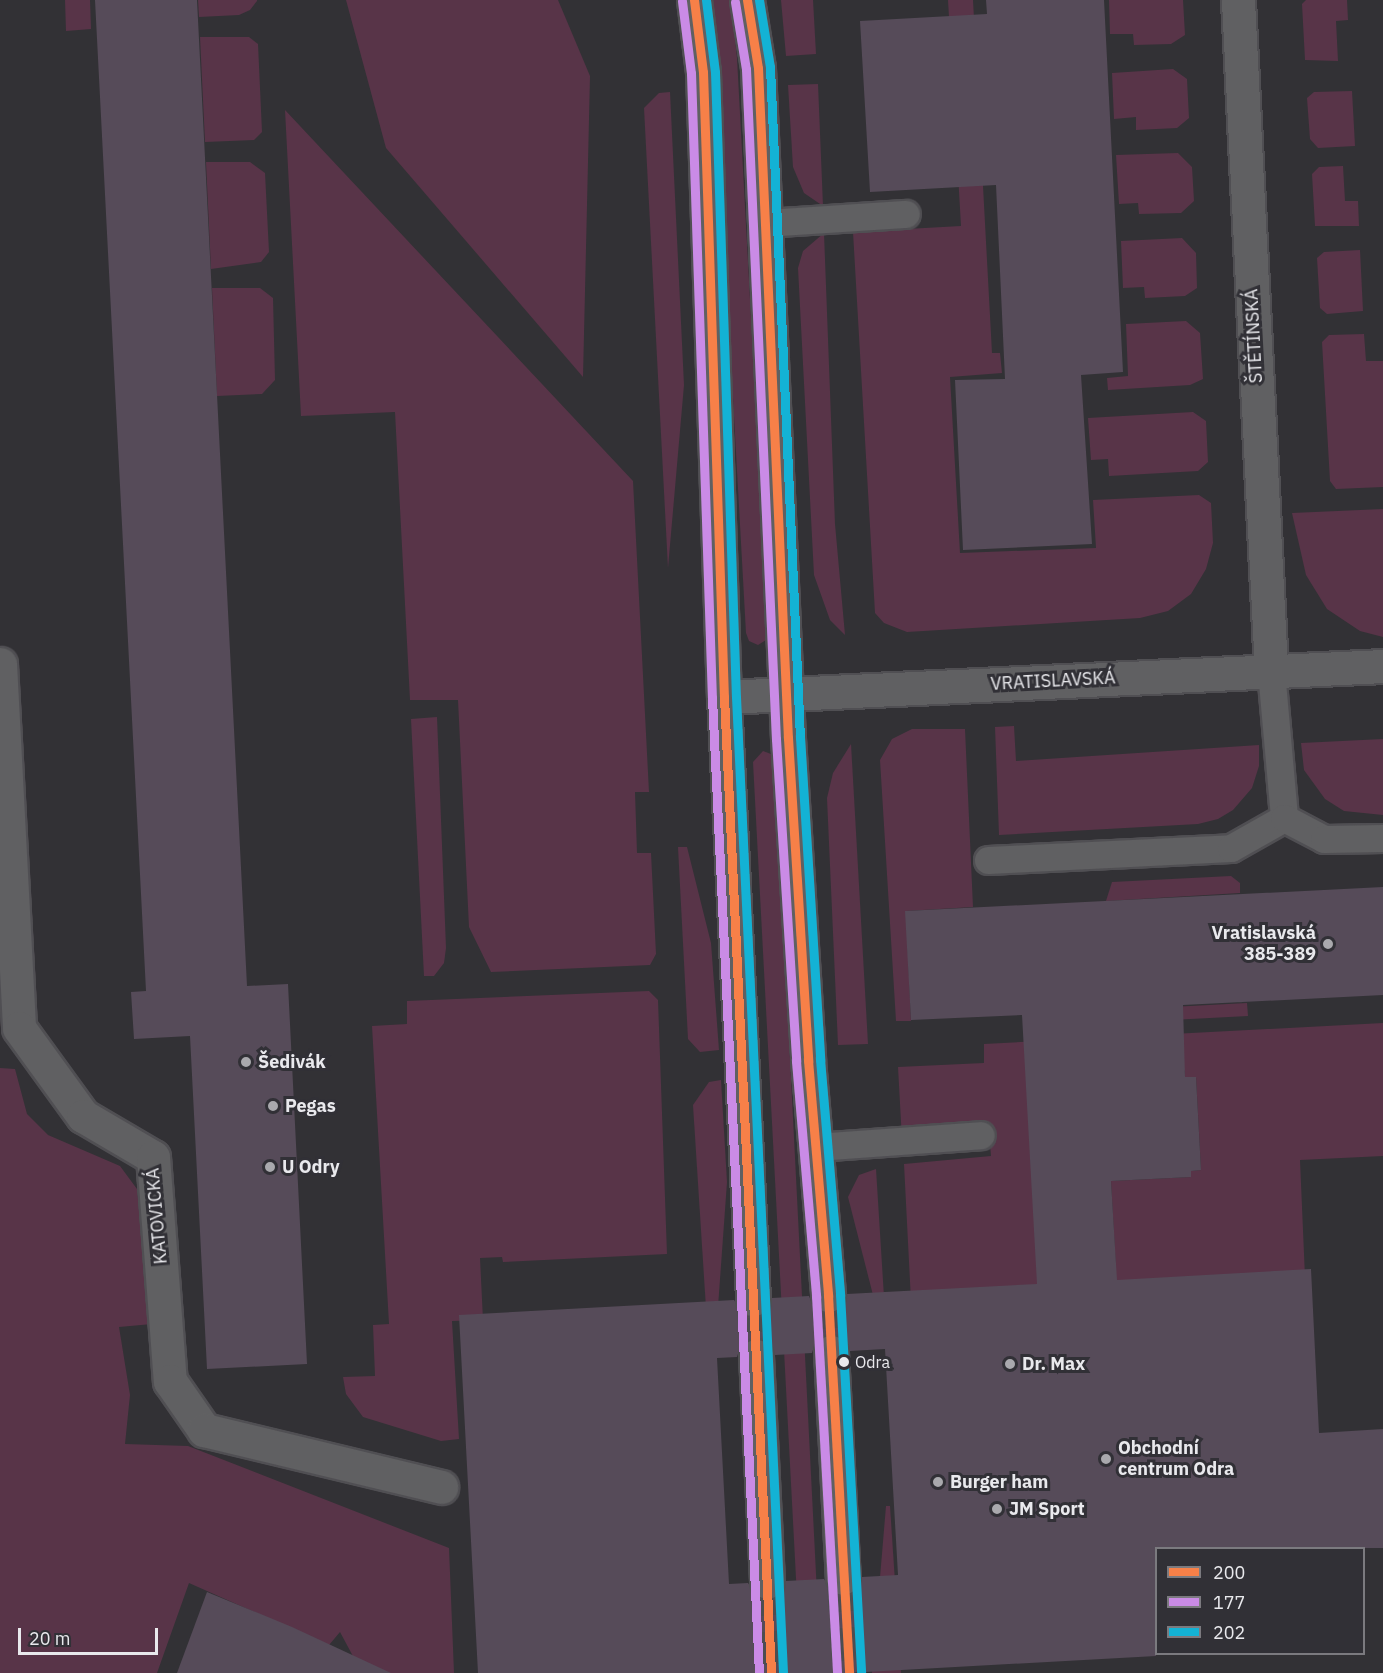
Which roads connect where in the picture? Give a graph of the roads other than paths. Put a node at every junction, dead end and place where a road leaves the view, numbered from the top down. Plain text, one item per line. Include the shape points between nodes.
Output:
1 (694, 0) edge
2 (747, 0) edge
3 (1238, 0) edge
4 (906, 214) dead end
5 (765, 223) junction
6 (0, 664) edge
7 (1383, 666) edge
8 (1271, 671) junction
9 (786, 694) junction
10 (724, 697) junction
11 (1284, 818) junction
12 (1383, 838) edge
13 (988, 860) dead end
14 (981, 1135) dead end
15 (815, 1147) junction
16 (828, 1295) tunnel mouth
17 (753, 1299) tunnel mouth
18 (831, 1352) tunnel mouth
19 (756, 1356) tunnel mouth
20 (441, 1487) dead end
21 (843, 1578) tunnel mouth
22 (767, 1582) tunnel mouth

1 - 10 street via 703,72
2 - 5 street via 758,68
3 - 8 street, ŠTĚTÍNSKÁ
4 - 5 lane
5 - 9 street
6 - 20 street, KATOVICKÁ via 19,1028 82,1116 153,1157 170,1381 204,1430
7 - 8 street, VRATISLAVSKÁ
8 - 9 street, VRATISLAVSKÁ
8 - 11 lane
9 - 10 street, VRATISLAVSKÁ
9 - 15 street
10 - 17 street
11 - 12 lane via 1324,839
11 - 13 lane via 1231,848
14 - 15 lane
15 - 16 street
18 - 21 street
19 - 22 street

